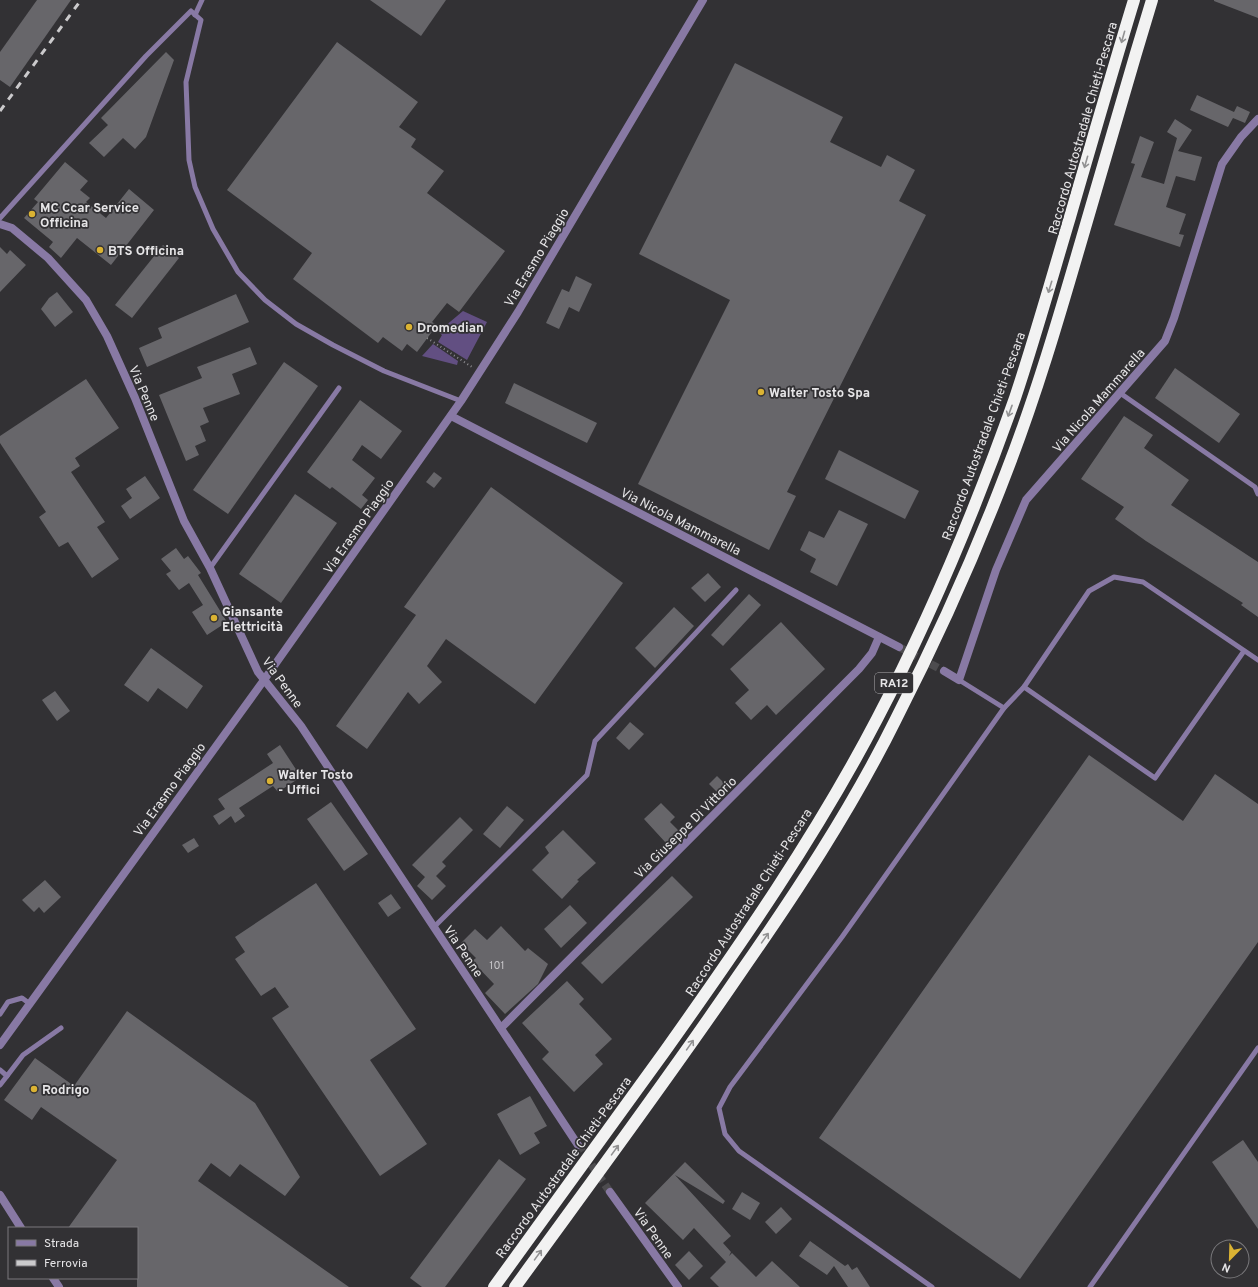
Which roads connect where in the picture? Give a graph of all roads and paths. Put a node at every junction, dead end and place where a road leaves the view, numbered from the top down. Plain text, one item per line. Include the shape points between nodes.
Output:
1 (202, 0) edge
2 (703, 0) edge
3 (1134, 0) edge
4 (1152, 0) edge
5 (195, 14) junction
6 (1258, 120) edge
7 (0, 218) edge
8 (0, 224) edge
9 (427, 338) dead end
10 (480, 372) junction
11 (339, 388) dead end
12 (1120, 393) junction
13 (461, 401) junction
14 (451, 416) junction
15 (1258, 494) edge
16 (210, 568) junction
17 (736, 590) dead end
18 (879, 637) junction
19 (899, 647) tunnel mouth
20 (1244, 651) junction
21 (1258, 660) edge
22 (944, 671) tunnel mouth
23 (264, 680) junction
24 (959, 680) junction
25 (1024, 687) junction
26 (1004, 708) junction
27 (434, 927) junction
28 (30, 1004) junction
29 (0, 1014) edge
30 (61, 1028) dead end
31 (501, 1028) junction
32 (0, 1044) edge
33 (1258, 1048) edge
34 (0, 1070) edge
35 (7, 1076) junction
36 (0, 1085) edge
37 (578, 1145) tunnel mouth
38 (610, 1192) tunnel mouth
39 (0, 1195) edge
40 (20, 1227) edge
41 (494, 1287) edge
42 (515, 1287) edge
43 (678, 1287) edge
44 (932, 1287) edge
45 (1090, 1287) edge

1 - 5 lane
2 - 10 street, Via Erasmo Piaggio
3 -> 41 highway, Raccordo Autostradale Chieti-Pescara / RA12 via 1007,421 953,559 877,720 825,812 762,912
42 -> 4 highway, RA12 via 675,1067 778,919 847,808 895,722 973,556 1021,432 1063,304
5 - 7 lane via 191,11 146,56
5 - 13 lane via 201,20 186,82 189,160 195,187 213,230 238,272 265,300 296,324 384,372
6 - 12 street, Via Nicola Mammarella via 1241,137 1222,164 1165,340
8 - 16 street, Via Penne via 12,228 48,258 86,300 110,343 135,398 184,521
9 - 10 path
10 - 13 street, Via Erasmo Piaggio
11 - 16 lane
12 - 15 lane via 1255,487
12 - 24 street, Via Nicola Mammarella via 1026,500 996,570
13 - 14 street, Via Erasmo Piaggio
14 - 18 street, Via Nicola Mammarella
14 - 23 street, Via Erasmo Piaggio
16 - 23 street, Via Penne
17 - 27 lane via 595,741 587,775
18 - 19 street, Via Nicola Mammarella
18 - 31 street, Via Giuseppe Di Vittorio via 872,653 859,669
20 - 21 lane
20 - 25 lane via 1143,582 1114,577 1089,591
20 - 25 lane via 1155,778
22 - 24 street
23 - 27 street, Via Penne via 300,726
23 - 28 street, Via Erasmo Piaggio
24 - 26 lane
25 - 26 lane
26 - 44 lane via 842,937 730,1087 719,1108 725,1134 740,1151
27 - 31 street, Via Penne
28 - 29 lane via 22,998 8,1002
28 - 32 street, Via Erasmo Piaggio
30 - 35 lane via 23,1055
31 - 37 street, Via Penne
33 - 45 lane
34 - 35 lane
35 - 36 lane
38 - 43 street, Via Penne
39 - 40 street

